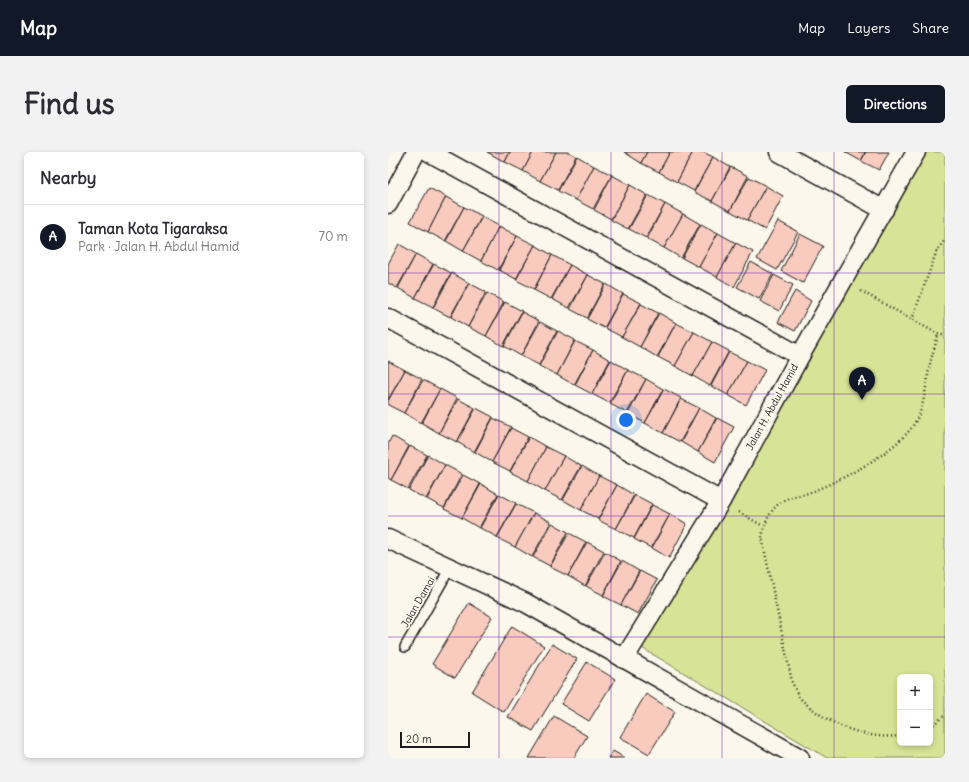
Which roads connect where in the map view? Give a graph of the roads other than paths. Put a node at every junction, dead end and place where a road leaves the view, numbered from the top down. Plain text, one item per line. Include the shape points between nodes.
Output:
1 (416, 152) edge
2 (429, 152) edge
3 (779, 152) edge
4 (916, 152) edge
5 (388, 204) edge
6 (884, 210) junction
7 (388, 318) edge
8 (800, 356) junction
9 (721, 501) junction
10 (388, 539) edge
11 (450, 568) junction
12 (405, 648) dead end
13 (624, 659) junction
14 (800, 758) edge

1 - 5 street
2 - 8 street
3 - 6 street
4 - 6 street, Jalan H. Abdul Hamid
6 - 8 street, Jalan H. Abdul Hamid
7 - 9 street
8 - 9 street, Jalan H. Abdul Hamid
9 - 13 street, Jalan H. Abdul Hamid
10 - 11 street
11 - 12 lane, Jalan Damai
11 - 13 street via 526,603
13 - 14 street

